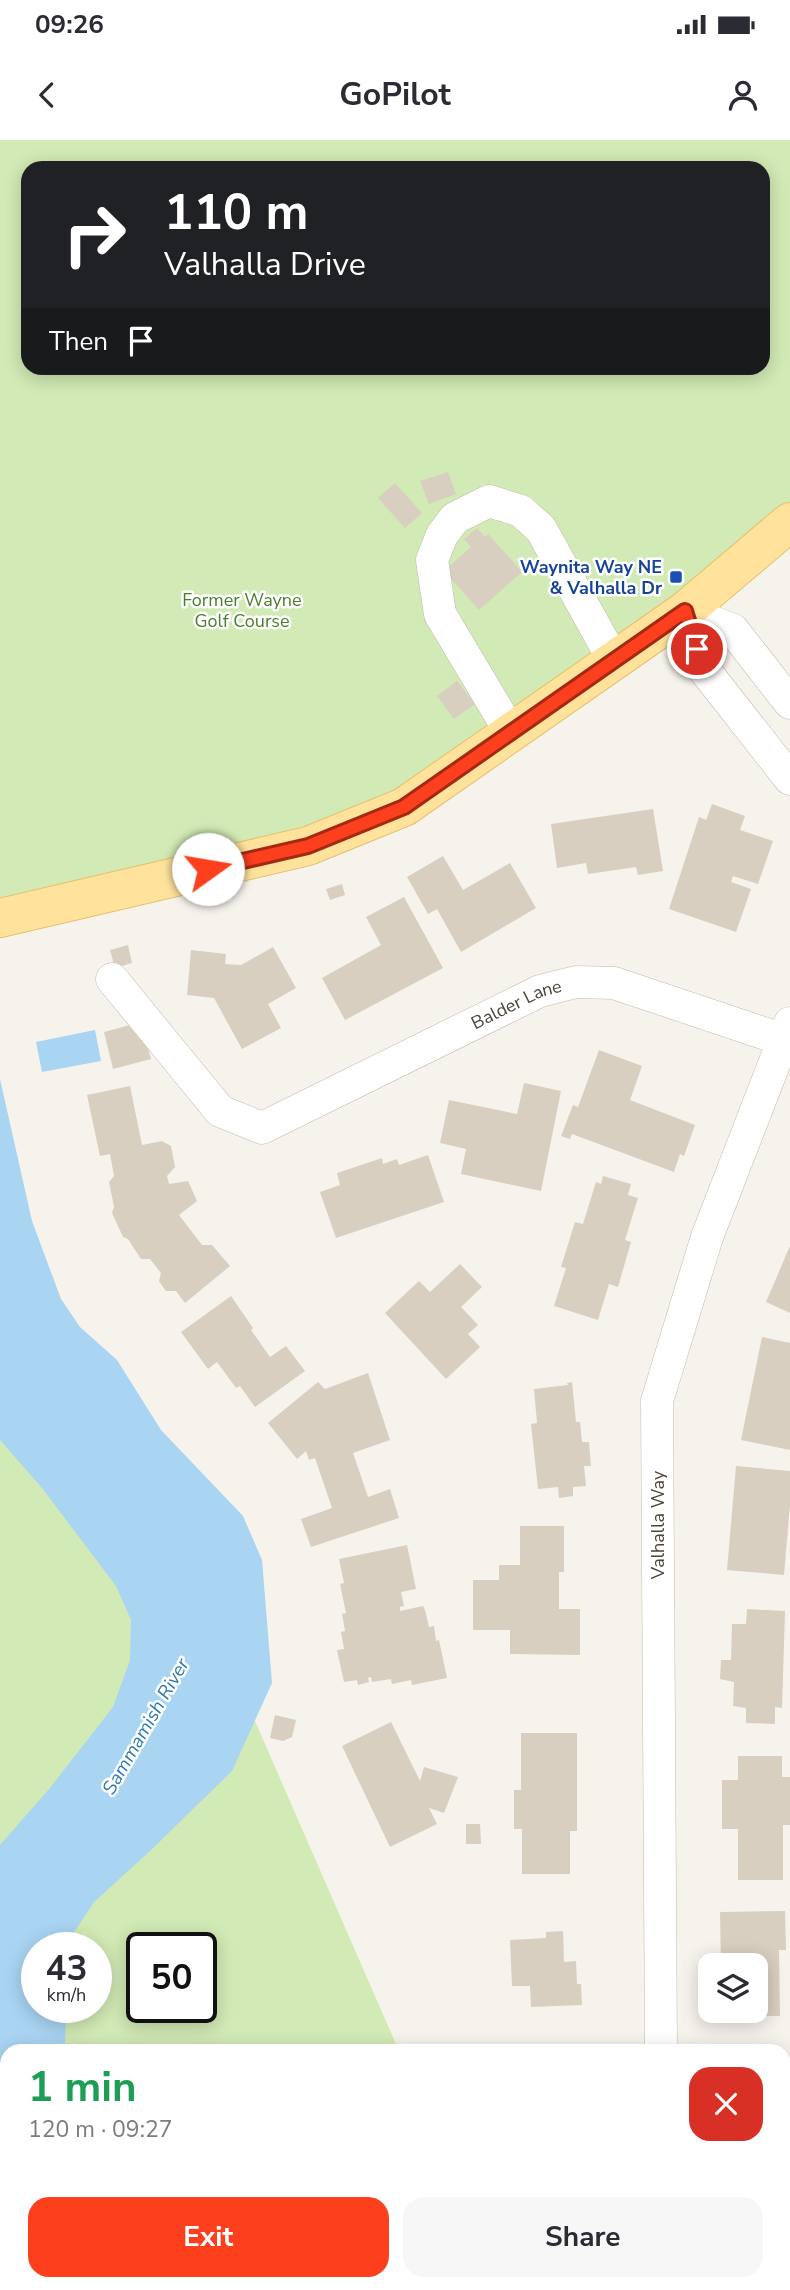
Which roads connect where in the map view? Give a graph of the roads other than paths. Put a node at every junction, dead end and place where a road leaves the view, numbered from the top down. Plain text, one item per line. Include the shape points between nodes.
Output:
1 (790, 522) edge
2 (685, 611) junction
3 (614, 661) junction
4 (790, 703) edge
5 (511, 733) junction
6 (790, 779) edge
7 (0, 918) edge
8 (112, 979) dead end
9 (787, 1031) edge
10 (661, 2044) edge

1 - 2 main road
2 - 3 main road
2 - 4 street via 733,630
2 - 6 street via 704,668
3 - 5 main road
3 - 5 street via 541,529 521,511 489,501 455,518 432,560 440,614
5 - 7 main road via 404,807 308,846
8 - 9 street, Balder Lane via 220,1111 262,1128 540,991 576,982 614,983
9 - 10 street, Valhalla Way via 707,1237 657,1401

